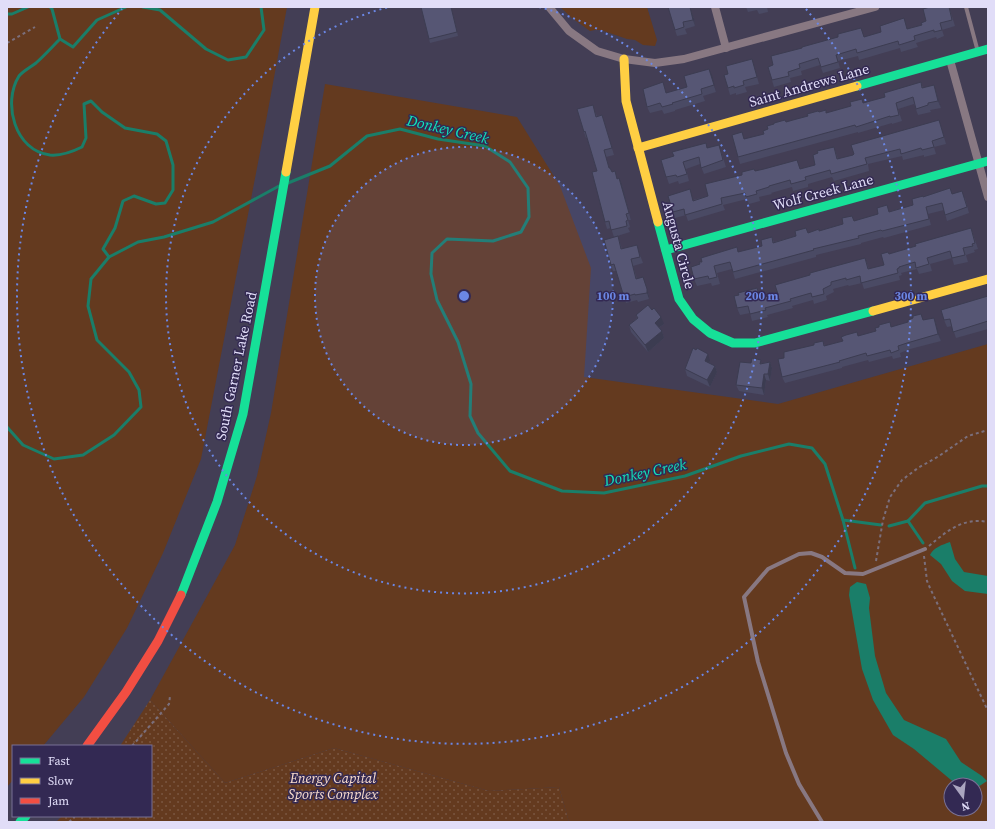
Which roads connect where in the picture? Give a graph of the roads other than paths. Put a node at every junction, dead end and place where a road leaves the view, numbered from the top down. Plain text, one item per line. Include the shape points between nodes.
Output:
1 (315, 7) edge
2 (549, 7) edge
3 (715, 7) edge
4 (875, 7) edge
5 (966, 7) edge
6 (848, 11) edge
7 (726, 48) junction
8 (988, 49) edge
9 (978, 52) junction
10 (624, 59) junction
11 (950, 60) junction
12 (638, 148) junction
13 (988, 161) edge
14 (979, 164) junction
15 (988, 197) edge
16 (666, 250) junction
17 (988, 279) edge
18 (925, 549) road end
19 (88, 745) edge
20 (822, 822) edge

1 - 19 street, South Garner Lake Road via 243,414 217,502 185,587 158,641 126,692
2 - 10 street via 569,31 597,51
3 - 7 street
4 - 6 street
5 - 9 lane
6 - 7 street
7 - 10 street via 684,60 655,63
8 - 9 street, Saint Andrews Lane
9 - 11 street, Saint Andrews Lane
10 - 12 street, Augusta Circle via 626,101
11 - 12 street, Saint Andrews Lane
11 - 14 street
12 - 16 street, Augusta Circle
13 - 14 street, Wolf Creek Lane
14 - 15 street
14 - 16 street, Wolf Creek Lane
16 - 17 street, Augusta Circle via 679,299 693,319 710,334 733,343 755,344
18 - 20 lane via 863,574 845,573 822,557 811,553 799,554 768,569 744,597 758,662 786,753 799,784

